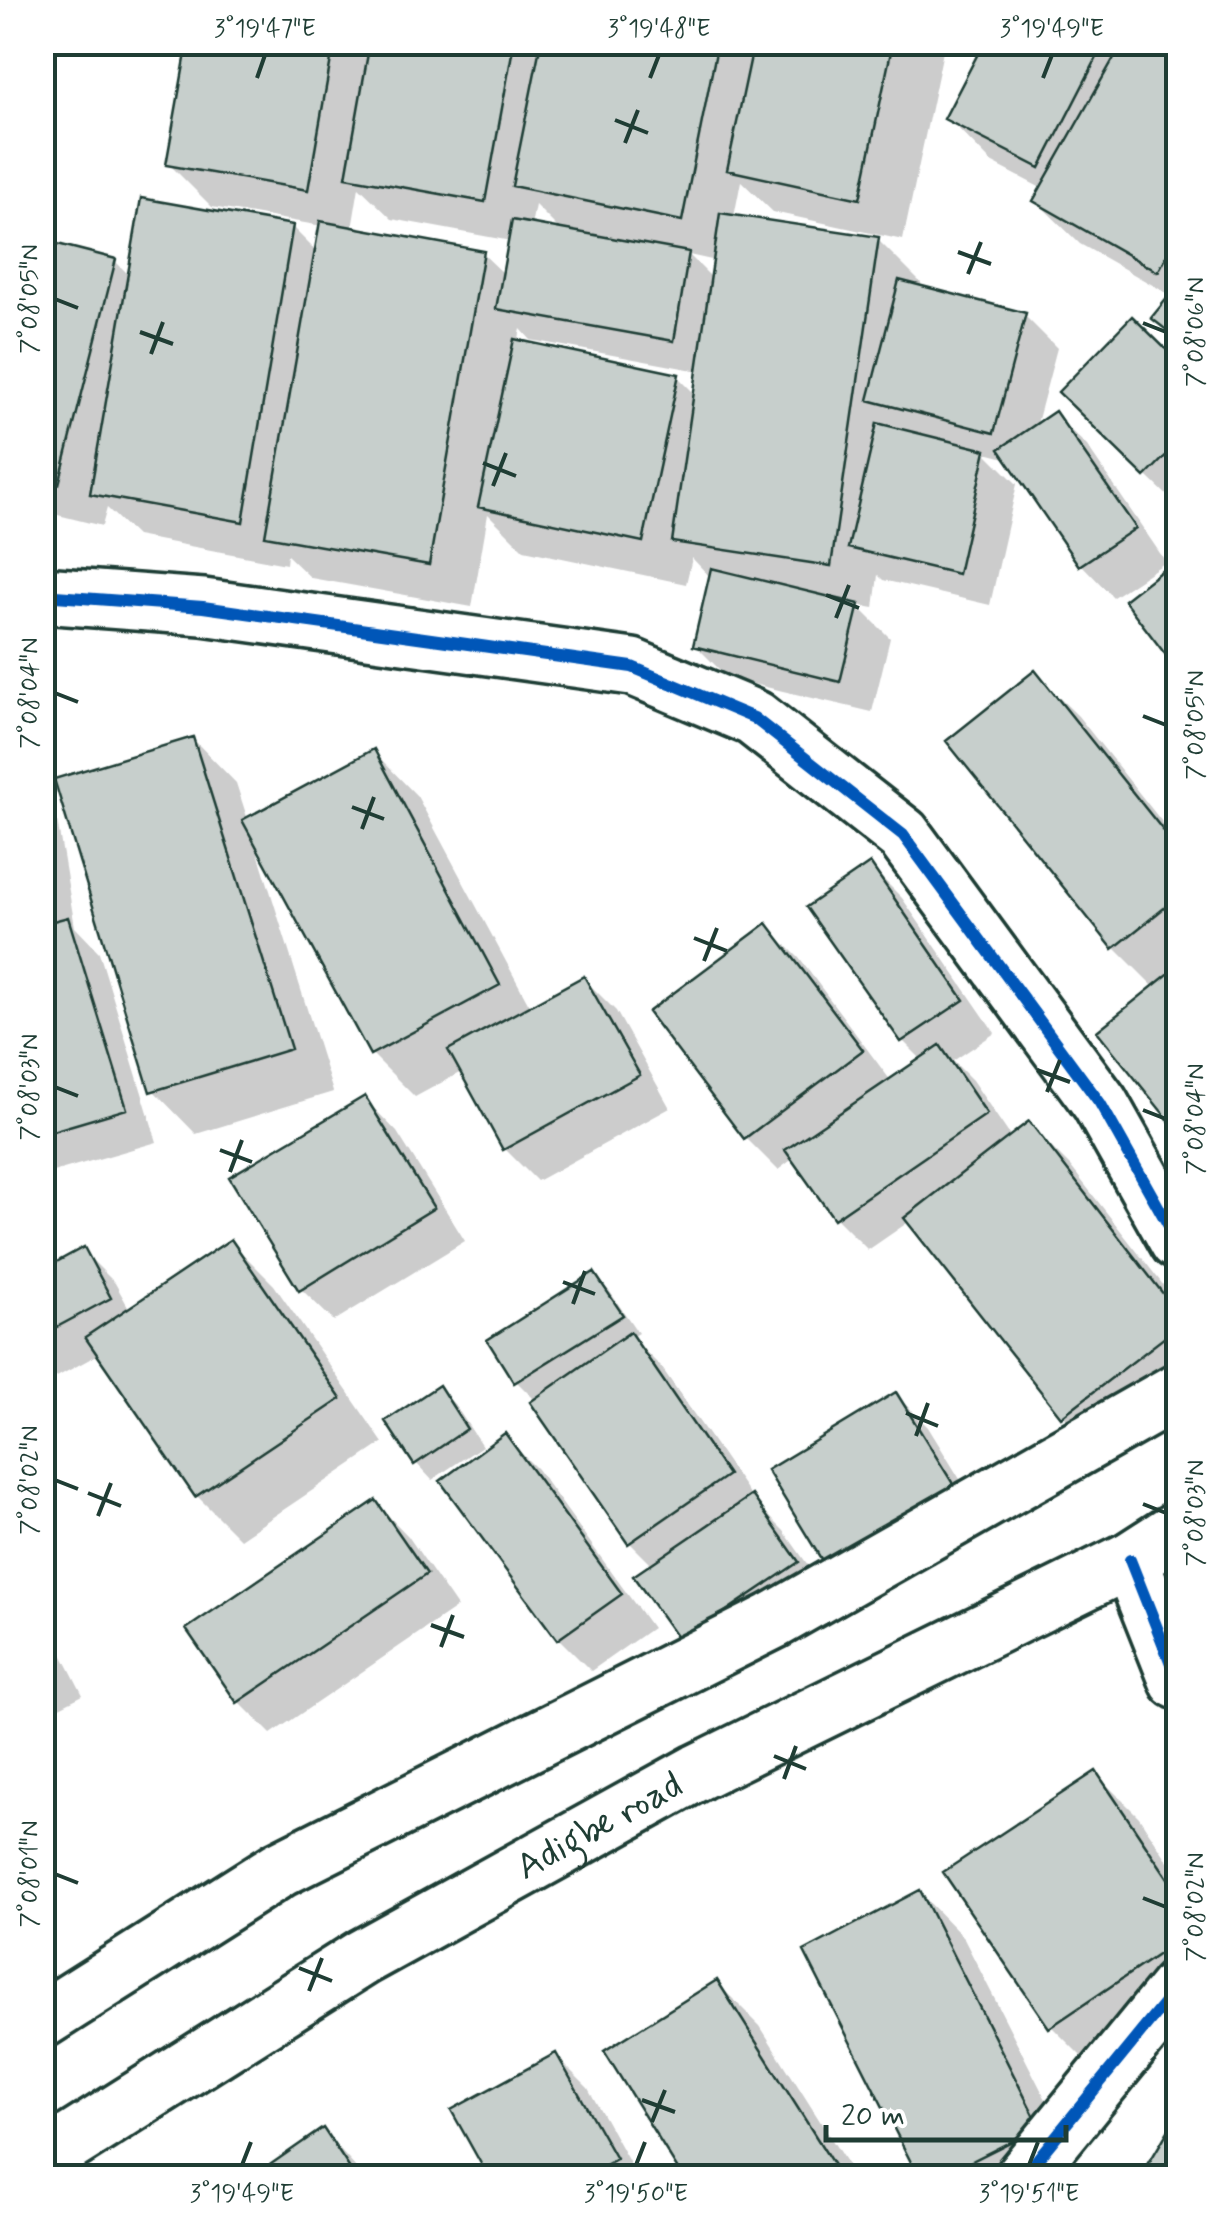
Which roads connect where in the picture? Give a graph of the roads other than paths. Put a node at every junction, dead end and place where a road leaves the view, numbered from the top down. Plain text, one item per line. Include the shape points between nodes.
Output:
1 (42, 594) edge
2 (1178, 1242) edge
3 (1178, 1391) edge
4 (1178, 1529) edge
5 (1130, 1560) junction
6 (1178, 1681) edge
7 (1178, 1987) edge
8 (42, 2020) edge
9 (42, 2160) edge
10 (1022, 2178) edge

1 - 2 main road via 203,607 632,667 754,718 903,835 1100,1103
3 - 8 main road via 773,1621 280,1868
4 - 5 main road, Adigbe road
5 - 6 main road
5 - 9 main road, Adigbe road via 698,1772 363,1957
7 - 10 main road

